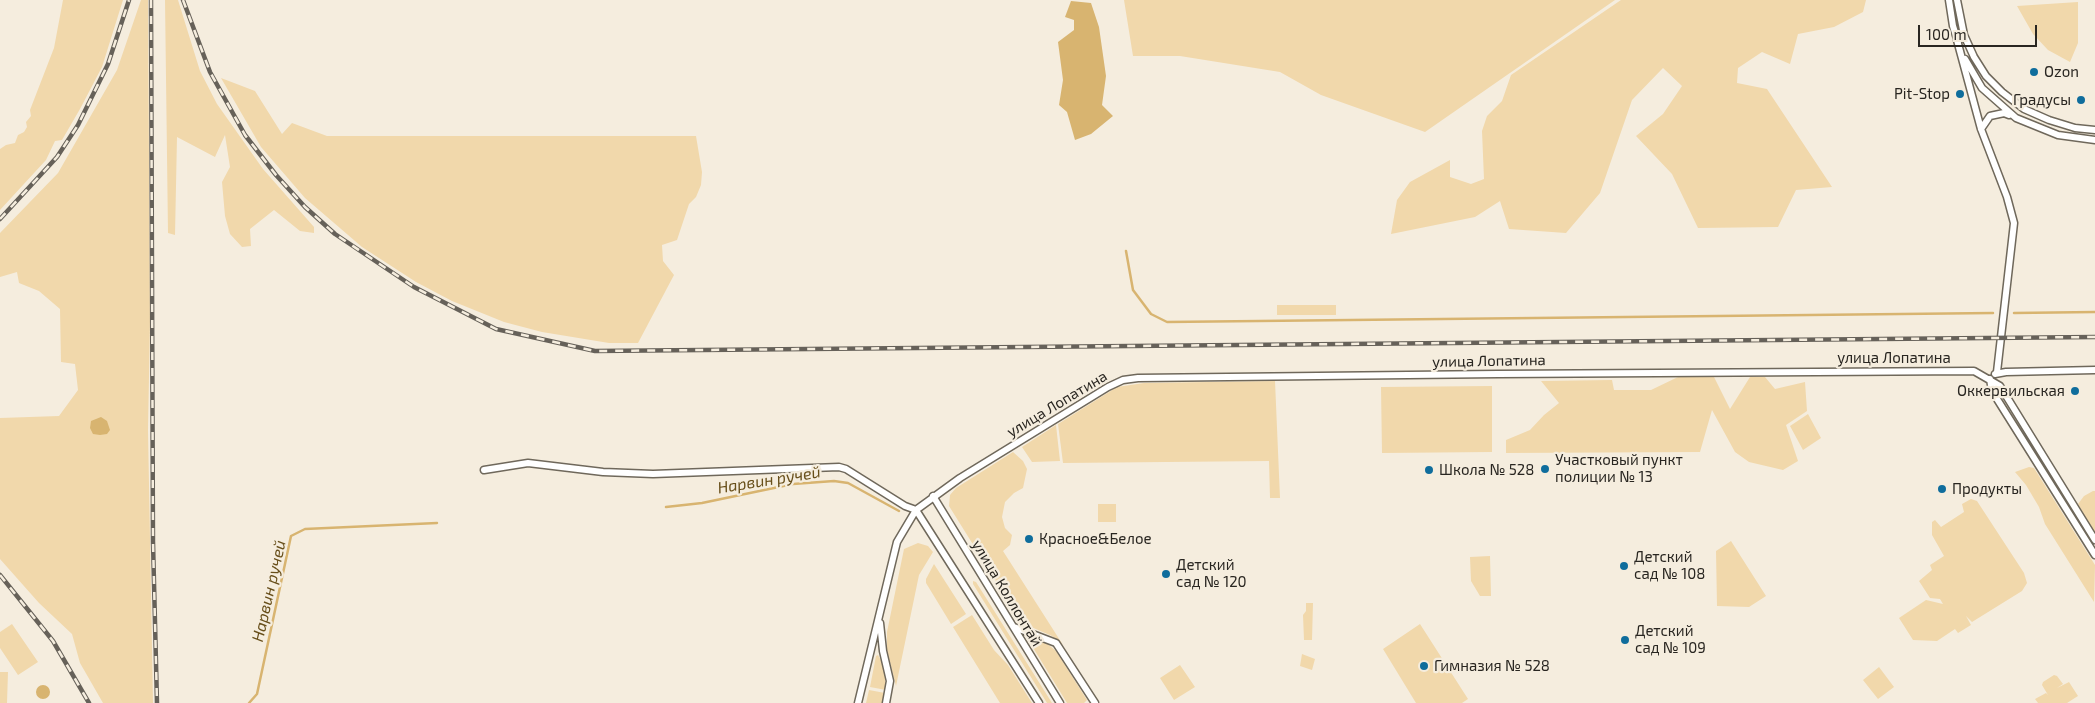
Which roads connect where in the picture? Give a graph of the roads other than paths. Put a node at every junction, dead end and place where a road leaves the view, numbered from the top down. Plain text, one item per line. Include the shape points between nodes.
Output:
1 (1949, 0) edge
2 (1957, 0) edge
3 (1957, 40) junction
4 (2016, 118) junction
5 (1981, 129) junction
6 (2095, 130) edge
7 (2095, 140) edge
8 (2095, 370) edge
9 (1997, 372) junction
10 (1990, 379) junction
11 (484, 470) dead end
12 (933, 496) junction
13 (916, 510) junction
14 (2095, 540) edge
15 (2095, 555) edge
16 (880, 619) junction
17 (1014, 627) junction
18 (870, 649) junction
19 (883, 651) junction
20 (858, 703) edge
21 (886, 703) edge
22 (1039, 703) edge
23 (1060, 703) edge
24 (1095, 703) edge

1 - 3 street
2 - 6 street via 1964,35 1974,57 2002,92 2037,116 2075,128
3 - 4 street via 1982,88
3 - 5 street
4 - 5 street via 1997,113 1990,116
4 - 7 street via 2058,136
5 - 9 street via 2014,223
8 - 9 street
9 - 10 street
10 - 12 street, улица Лопатина via 1974,371 1953,370 1138,378 1108,386
10 - 14 street via 2000,386
10 - 15 street via 1992,391
11 - 13 street via 528,463 653,474 839,467
12 - 13 street, улица Лопатина
12 - 17 street, улица Коллонтай
13 - 16 street, улица Лопатина via 897,542
13 - 22 street, улица Коллонтай
16 - 18 street
16 - 19 street
17 - 23 street, улица Коллонтай
17 - 24 street via 1056,643
18 - 19 street
18 - 20 street
19 - 21 street via 890,681

